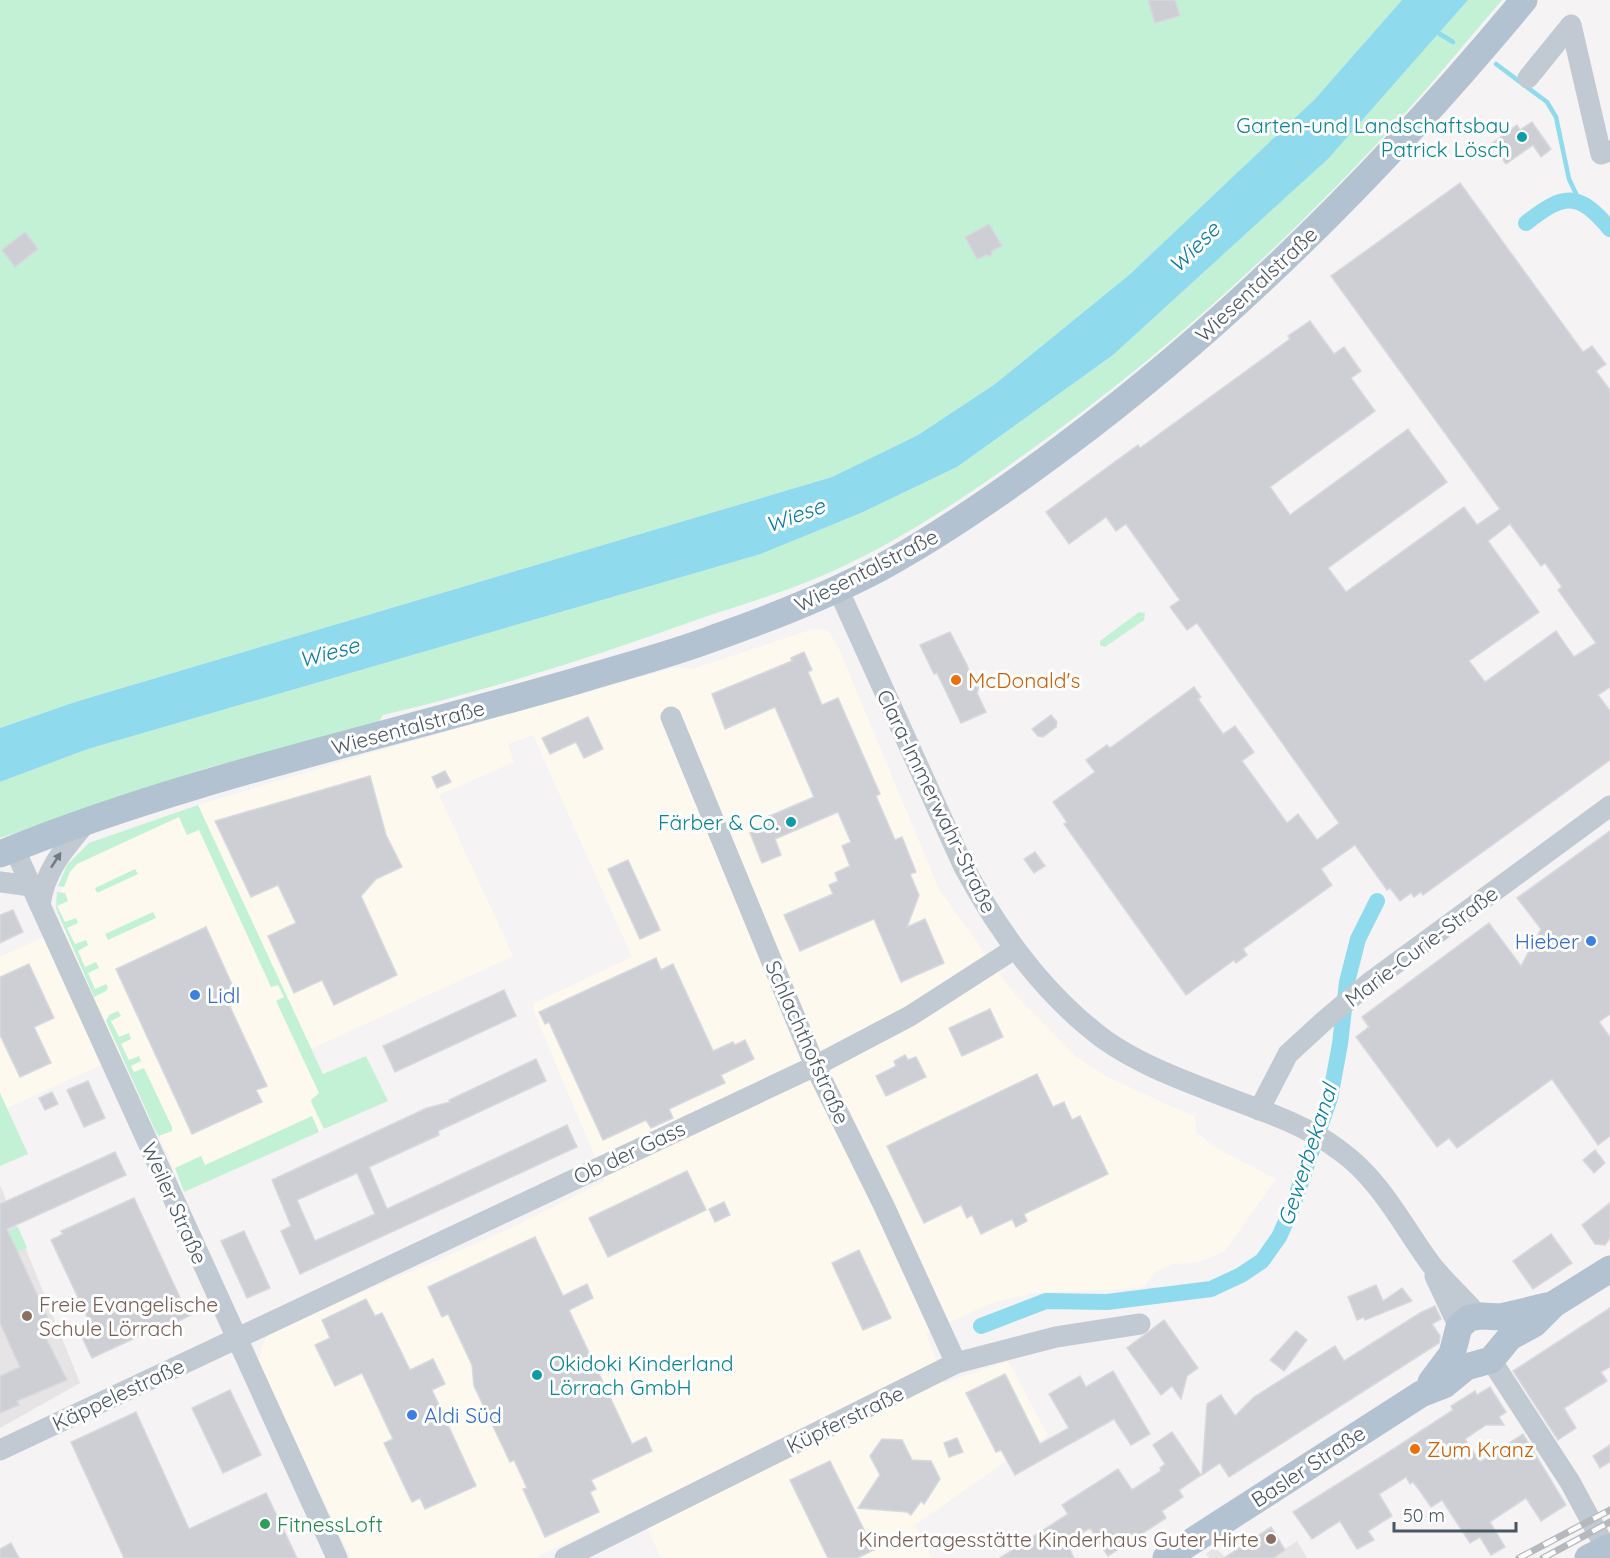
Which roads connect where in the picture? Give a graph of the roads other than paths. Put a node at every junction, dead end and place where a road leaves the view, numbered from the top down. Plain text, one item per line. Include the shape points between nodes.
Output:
1 (1524, 0) edge
2 (1528, 78) dead end
3 (1610, 152) edge
4 (838, 589) junction
5 (671, 717) dead end
6 (1610, 806) edge
7 (87, 823) junction
8 (7, 851) edge
9 (0, 882) edge
10 (31, 886) junction
11 (40, 905) junction
12 (1014, 949) junction
13 (815, 1066) junction
14 (1259, 1110) junction
15 (1610, 1269) edge
16 (1554, 1304) junction
17 (1140, 1324) dead end
18 (1471, 1325) junction
19 (236, 1339) junction
20 (1491, 1357) junction
21 (956, 1363) junction
22 (1421, 1394) junction
23 (0, 1450) edge
24 (1603, 1552) edge
25 (337, 1558) edge
26 (565, 1558) edge
27 (1166, 1558) edge

1 - 4 main road, Wiesentalstraße via 1384,161 1260,283 1174,358 1036,467 944,531
2 - 3 street via 1571,25 1601,154
4 - 7 main road, Wiesentalstraße via 664,654 205,783
4 - 12 street, Clara-Immerwahr-Straße via 963,865 986,909
5 - 13 street, Schlachthofstraße
6 - 14 street, Marie-Curie-Straße via 1369,983 1324,1021 1288,1054
7 - 8 main road, Wiesentalstraße
11 -> 7 street via 53,863
8 - 10 street, Weiler Straße
9 - 10 street
10 - 11 street, Weiler Straße
11 - 19 street, Weiler Straße
12 - 13 street, Ob der Gass via 910,1016
12 - 14 street, Clara-Immerwahr-Straße via 1106,1041 1149,1065
13 - 19 street, Ob der Gass
13 - 21 street, Schlachthofstraße
14 - 18 street, Clara-Immerwahr-Straße via 1329,1143 1369,1176 1431,1264 1473,1310
15 - 16 main road, Basler Straße
16 - 18 main road, Basler Straße
16 - 20 main road, Basler Straße via 1534,1324 1510,1337
17 - 21 street, Küpferstraße via 1056,1337
18 - 20 main road via 1501,1329
18 - 20 main road via 1463,1356
18 - 22 main road, Basler Straße
19 - 23 street, Käppelestraße
19 - 25 street, Weiler Straße
20 - 22 main road, Basler Straße
20 - 24 street via 1566,1475
21 - 26 street, Küpferstraße
22 - 27 main road, Basler Straße

